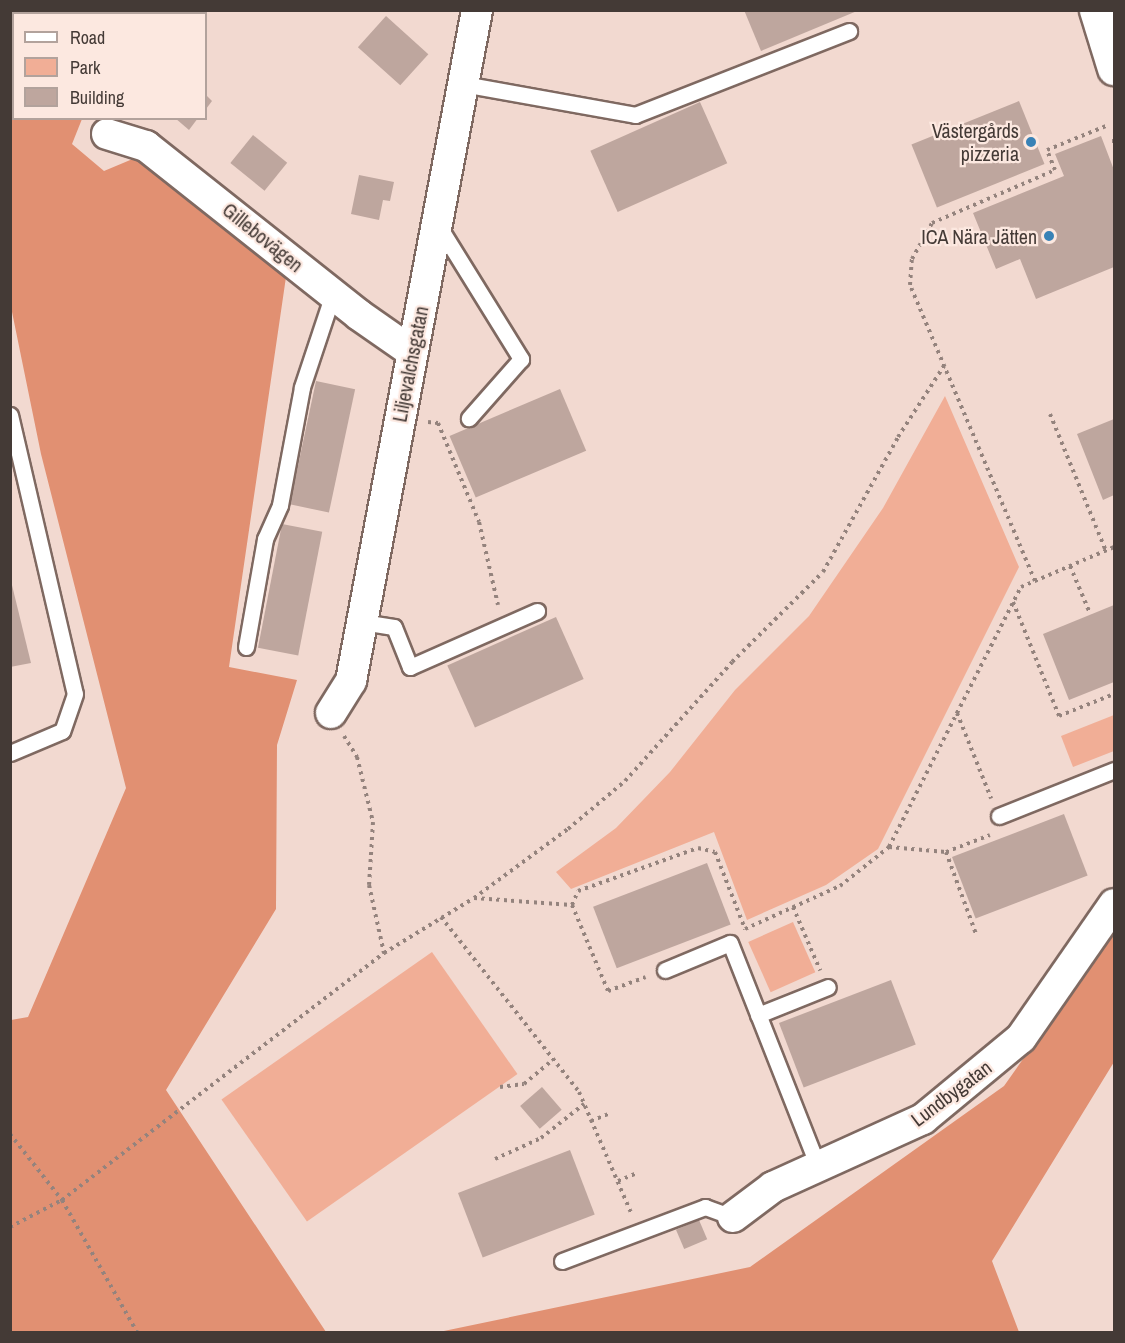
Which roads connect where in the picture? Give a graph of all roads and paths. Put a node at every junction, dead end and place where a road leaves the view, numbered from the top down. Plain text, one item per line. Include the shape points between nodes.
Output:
1 (477, 10) edge
2 (1096, 10) edge
3 (849, 31) dead end
4 (1114, 68) edge
5 (463, 84) junction
6 (1106, 126) dead end
7 (107, 134) dead end
8 (437, 223) junction
9 (333, 294) junction
10 (412, 352) junction
11 (944, 366) junction
12 (1050, 414) dead end
13 (10, 415) edge
14 (400, 417) junction
15 (469, 418) dead end
16 (1114, 547) edge
17 (1106, 551) junction
18 (1070, 566) junction
19 (1035, 581) junction
20 (1013, 602) junction
21 (537, 611) dead end
22 (1089, 611) dead end
23 (362, 622) junction
24 (503, 626) junction
25 (246, 647) dead end
26 (1114, 694) edge
27 (331, 713) joint
28 (957, 713) junction
29 (10, 753) edge
30 (1114, 770) edge
31 (999, 816) junction
32 (889, 847) junction
33 (946, 852) junction
34 (474, 898) junction
35 (1114, 904) edge
36 (572, 905) junction
37 (793, 907) junction
38 (441, 917) junction
39 (976, 934) dead end
40 (384, 953) junction
41 (665, 970) joint
42 (828, 987) joint
43 (758, 1015) junction
44 (553, 1060) junction
45 (500, 1087) dead end
46 (584, 1104) junction
47 (611, 1113) dead end
48 (591, 1121) junction
49 (10, 1134) edge
50 (495, 1158) dead end
51 (818, 1166) junction
52 (637, 1173) dead end
53 (618, 1181) junction
54 (62, 1200) junction
55 (734, 1217) joint
56 (10, 1227) edge
57 (639, 1232) junction
58 (562, 1261) dead end
59 (137, 1332) edge

1 - 5 street, Liljevalchsgatan
2 - 4 street
3 - 5 lane via 635,115
5 - 8 street, Liljevalchsgatan
6 - 11 path via 1047,150 1055,170 932,223 919,240 912,259 910,285
7 - 9 street, Gillebovägen via 146,146
8 - 10 street, Liljevalchsgatan
8 - 15 lane via 521,359
9 - 10 street, Gillebovägen
9 - 25 lane via 302,387 280,505 265,539
10 - 14 street, Liljevalchsgatan
11 - 19 path
11 - 34 path via 898,437 823,572 732,662 625,781 568,829
12 - 17 path
13 - 29 lane via 75,694 62,731
14 - 23 street, Liljevalchsgatan
14 - 24 path via 438,423 479,522
16 - 17 path
17 - 18 path
18 - 19 path
18 - 22 path
19 - 20 path via 1021,587
20 - 26 path via 1059,716
20 - 28 path
21 - 24 lane
23 - 24 lane via 394,627 410,667
23 - 27 street, Liljevalchsgatan via 351,681
27 - 40 path via 357,757 373,822 369,885
28 - 31 path
28 - 32 path
30 - 31 lane
31 - 33 path via 992,834
32 - 33 path
32 - 37 path via 840,886
33 - 39 path
34 - 36 path
34 - 38 path
35 - 51 street, Lundbygatan via 1021,1038 923,1119
36 - 37 path via 578,891 698,848 715,852 745,929
36 - 41 path via 608,991
37 - 42 path
38 - 40 path
38 - 44 path
40 - 54 path
41 - 43 lane via 730,943
42 - 43 lane
43 - 51 lane
44 - 45 path via 524,1084
44 - 46 path
46 - 48 path
46 - 50 path via 541,1138
47 - 48 path
48 - 53 path
49 - 54 path
51 - 55 street, Lundbygatan via 772,1187
52 - 53 path
53 - 57 path
54 - 56 path
54 - 59 path
55 - 57 lane via 705,1207
57 - 58 lane

